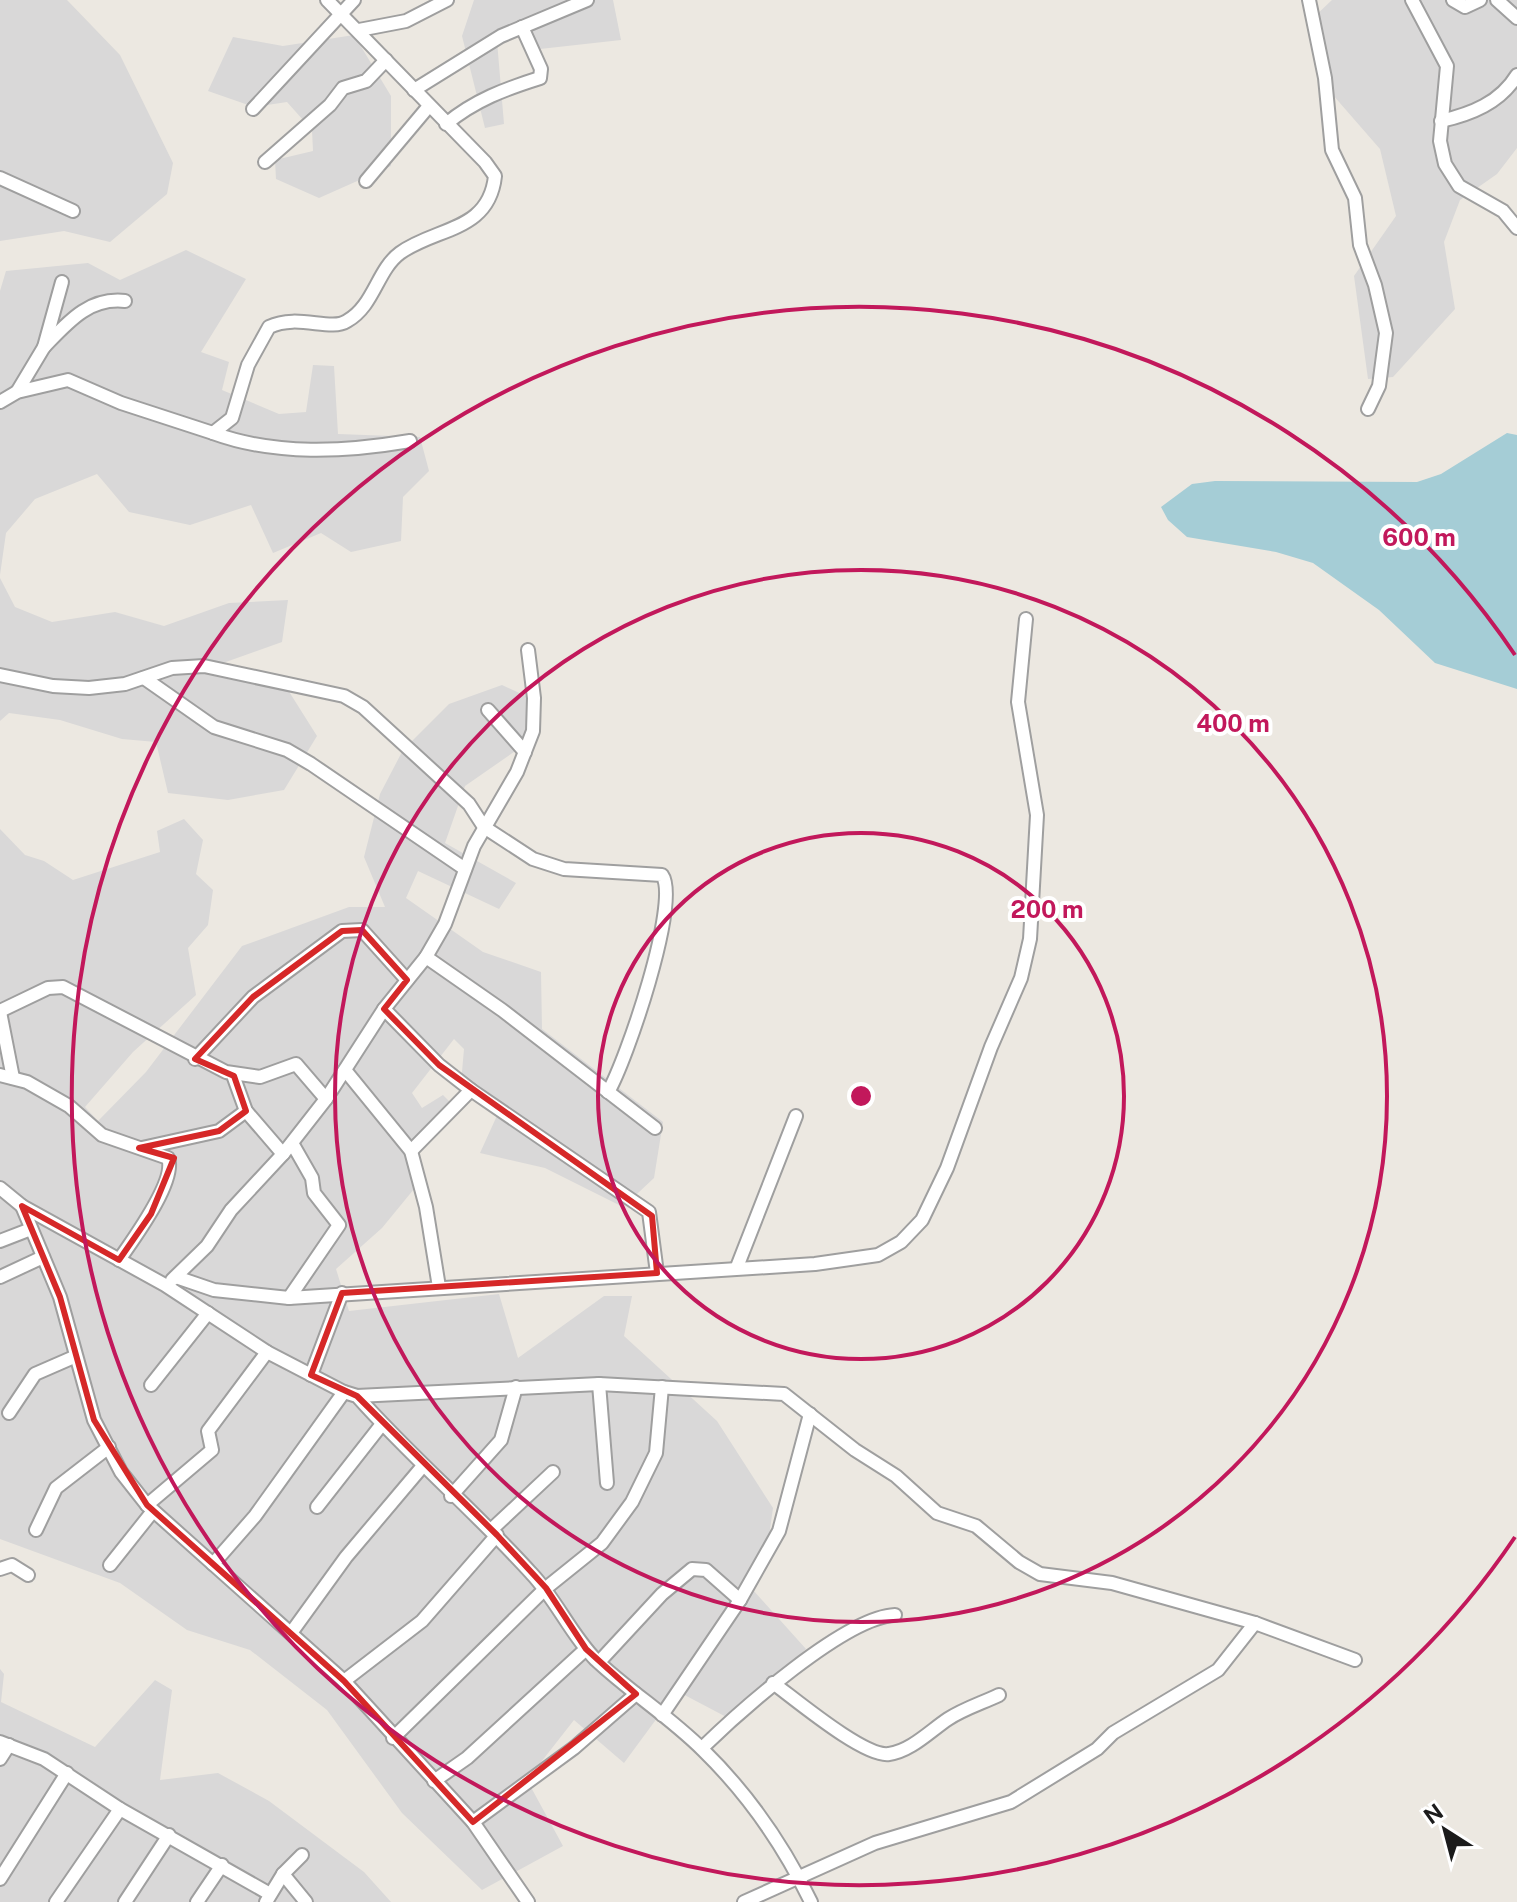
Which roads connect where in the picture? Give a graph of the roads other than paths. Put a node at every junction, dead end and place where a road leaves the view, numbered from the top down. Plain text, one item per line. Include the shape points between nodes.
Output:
1 (327, 0) edge
2 (354, 0) edge
3 (447, 0) edge
4 (587, 0) edge
5 (1309, 0) edge
6 (1412, 0) edge
7 (1453, 0) edge
8 (1480, 0) edge
9 (1497, 0) edge
10 (341, 12) junction
11 (1517, 18) edge
12 (522, 27) junction
13 (359, 30) junction
14 (386, 60) junction
15 (1517, 75) edge
16 (414, 90) junction
17 (429, 106) junction
18 (253, 109) dead end
19 (1441, 121) junction
20 (446, 124) junction
21 (265, 162) dead end
22 (0, 178) edge
23 (366, 181) dead end
24 (73, 211) dead end
25 (1517, 228) edge
26 (62, 282) dead end
27 (125, 301) dead end
28 (44, 347) junction
29 (17, 392) junction
30 (0, 402) edge
31 (1368, 409) dead end
32 (213, 433) junction
33 (410, 441) dead end
34 (1026, 619) dead end
35 (528, 650) dead end
36 (0, 675) edge
37 (144, 678) junction
38 (488, 710) dead end
39 (525, 752) junction
40 (484, 827) junction
41 (465, 869) junction
42 (426, 957) junction
43 (407, 980) junction
44 (384, 1009) junction
45 (0, 1011) edge
46 (195, 1059) junction
47 (345, 1070) junction
48 (233, 1075) junction
49 (6, 1076) edge
50 (471, 1090) junction
51 (608, 1092) junction
52 (326, 1099) junction
53 (246, 1111) junction
54 (796, 1116) dead end
55 (655, 1128) dead end
56 (139, 1148) junction
57 (288, 1149) junction
58 (411, 1151) junction
59 (0, 1188) edge
60 (22, 1206) junction
61 (31, 1229) junction
62 (0, 1241) edge
63 (43, 1257) junction
64 (119, 1260) junction
65 (737, 1267) junction
66 (657, 1273) junction
67 (0, 1277) edge
68 (171, 1281) junction
69 (439, 1287) junction
70 (342, 1293) junction
71 (289, 1298) junction
72 (208, 1313) junction
73 (267, 1352) junction
74 (74, 1357) junction
75 (311, 1375) junction
76 (599, 1384) junction
77 (151, 1385) dead end
78 (516, 1387) junction
79 (662, 1387) junction
80 (344, 1392) junction
81 (357, 1396) junction
82 (9, 1413) dead end
83 (810, 1414) junction
84 (382, 1424) junction
85 (109, 1447) junction
86 (422, 1467) junction
87 (553, 1472) dead end
88 (607, 1483) dead end
89 (451, 1496) junction
90 (317, 1507) dead end
91 (150, 1508) junction
92 (36, 1530) dead end
93 (494, 1532) junction
94 (213, 1564) junction
95 (110, 1565) dead end
96 (0, 1569) edge
97 (28, 1575) dead end
98 (546, 1588) junction
99 (740, 1600) junction
100 (895, 1615) dead end
101 (1255, 1623) junction
102 (291, 1633) junction
103 (586, 1649) junction
104 (1355, 1660) dead end
105 (599, 1662) junction
106 (344, 1681) junction
107 (773, 1683) junction
108 (636, 1694) junction
109 (999, 1695) dead end
110 (662, 1715) junction
111 (393, 1738) junction
112 (4, 1743) edge
113 (702, 1748) junction
114 (0, 1759) edge
115 (67, 1773) junction
116 (434, 1781) junction
117 (120, 1809) junction
118 (473, 1822) junction
119 (169, 1835) junction
120 (302, 1855) dead end
121 (222, 1865) junction
122 (283, 1874) junction
123 (799, 1876) junction
124 (0, 1879) edge
125 (268, 1898) edge
126 (56, 1902) edge
127 (125, 1902) edge
128 (197, 1902) edge
129 (306, 1902) edge
130 (528, 1902) edge
131 (744, 1902) edge
132 (811, 1902) edge

1 - 10 street
2 - 10 street
3 - 13 street via 406,21
4 - 12 street
5 - 31 street via 1332,150 1355,198 1360,245 1386,333 1379,386
6 - 19 street via 1447,66
7 - 8 street via 1465,7
9 - 11 street
10 - 13 street
10 - 18 street
12 - 16 street
12 - 20 street via 540,78 497,92
13 - 14 street
14 - 16 street
14 - 21 street via 366,81 343,88
15 - 19 street via 1490,103
16 - 17 street
17 - 20 street
17 - 23 street
19 - 25 street via 1445,164 1459,186 1503,211
20 - 32 street via 495,176 494,188 473,219 396,256 347,322 297,319 269,327 248,365 232,418
22 - 24 street
26 - 28 street
27 - 28 street via 102,300 86,308
28 - 29 street
29 - 30 street
29 - 32 street via 68,380
32 - 33 street via 290,449 364,449
34 - 65 street via 1018,702 1037,815 1030,939 1021,978 947,1168 922,1220 901,1242 878,1255
35 - 39 street via 535,721
36 - 37 street via 89,688
37 - 40 street via 172,668 204,666 344,696 363,707 469,804
37 - 41 street via 214,727 287,750 311,764
38 - 39 street
39 - 40 street
40 - 41 street
40 - 51 street via 533,859 564,869 662,875 666,881 667,908 634,1034
41 - 42 street
42 - 43 street
42 - 51 street
43 - 44 street
43 - 46 street via 362,930 342,931 253,997
44 - 47 street
44 - 50 street
45 - 46 street via 48,988 63,987 146,1027
45 - 49 street
46 - 48 street
47 - 52 street
47 - 58 street
48 - 52 street via 260,1077 296,1064
48 - 53 street
49 - 56 street via 69,1106 102,1135
50 - 58 street
50 - 66 street via 649,1212
51 - 55 street
52 - 57 street
53 - 56 street via 219,1131
53 - 57 street
54 - 65 street
56 - 64 street via 160,1154 170,1164 151,1214
57 - 68 street
57 - 71 street via 339,1225
58 - 69 street
59 - 60 street
60 - 61 street
60 - 64 street
61 - 62 street
61 - 63 street
63 - 67 street
63 - 74 street via 60,1297
64 - 68 street
65 - 66 street
66 - 69 street
68 - 71 street
68 - 72 street
69 - 70 street
70 - 71 street
70 - 75 street
72 - 73 street
72 - 77 street
73 - 75 street
73 - 91 street via 208,1431 212,1450
74 - 82 street via 35,1374
74 - 85 street via 94,1420
75 - 80 street
76 - 78 street
76 - 79 street
76 - 88 street
78 - 81 street
78 - 89 street via 501,1440
79 - 83 street via 784,1394
79 - 98 street via 656,1453 632,1502 602,1543
80 - 81 street
80 - 94 street via 255,1516
81 - 84 street
83 - 99 street via 779,1531
83 - 101 street via 937,1513 976,1526 1040,1574 1112,1583
84 - 86 street
84 - 90 street
85 - 91 street
85 - 92 street via 56,1488
86 - 89 street
86 - 102 street
87 - 93 street
89 - 93 street
91 - 94 street
91 - 95 street
93 - 98 street
93 - 106 street via 422,1621
94 - 102 street
96 - 97 street via 12,1565
98 - 103 street
98 - 111 street
99 - 105 street via 706,1570 692,1569
99 - 110 street
100 - 107 street via 875,1619
101 - 104 street
101 - 123 street via 1218,1670 1011,1802 910,1831
102 - 106 street
103 - 105 street
103 - 116 street via 467,1758
105 - 108 street
106 - 111 street
107 - 109 street via 882,1755 918,1742 949,1718
107 - 113 street
108 - 110 street
108 - 118 street via 574,1748
110 - 113 street
111 - 116 street
112 - 114 street
112 - 115 street
113 - 123 street via 753,1804
115 - 117 street
115 - 124 street
116 - 118 street
117 - 119 street
117 - 126 street
118 - 130 street
119 - 121 street
119 - 127 street
120 - 122 street
121 - 125 street
121 - 128 street
122 - 125 street
122 - 129 street
123 - 131 street
123 - 132 street

